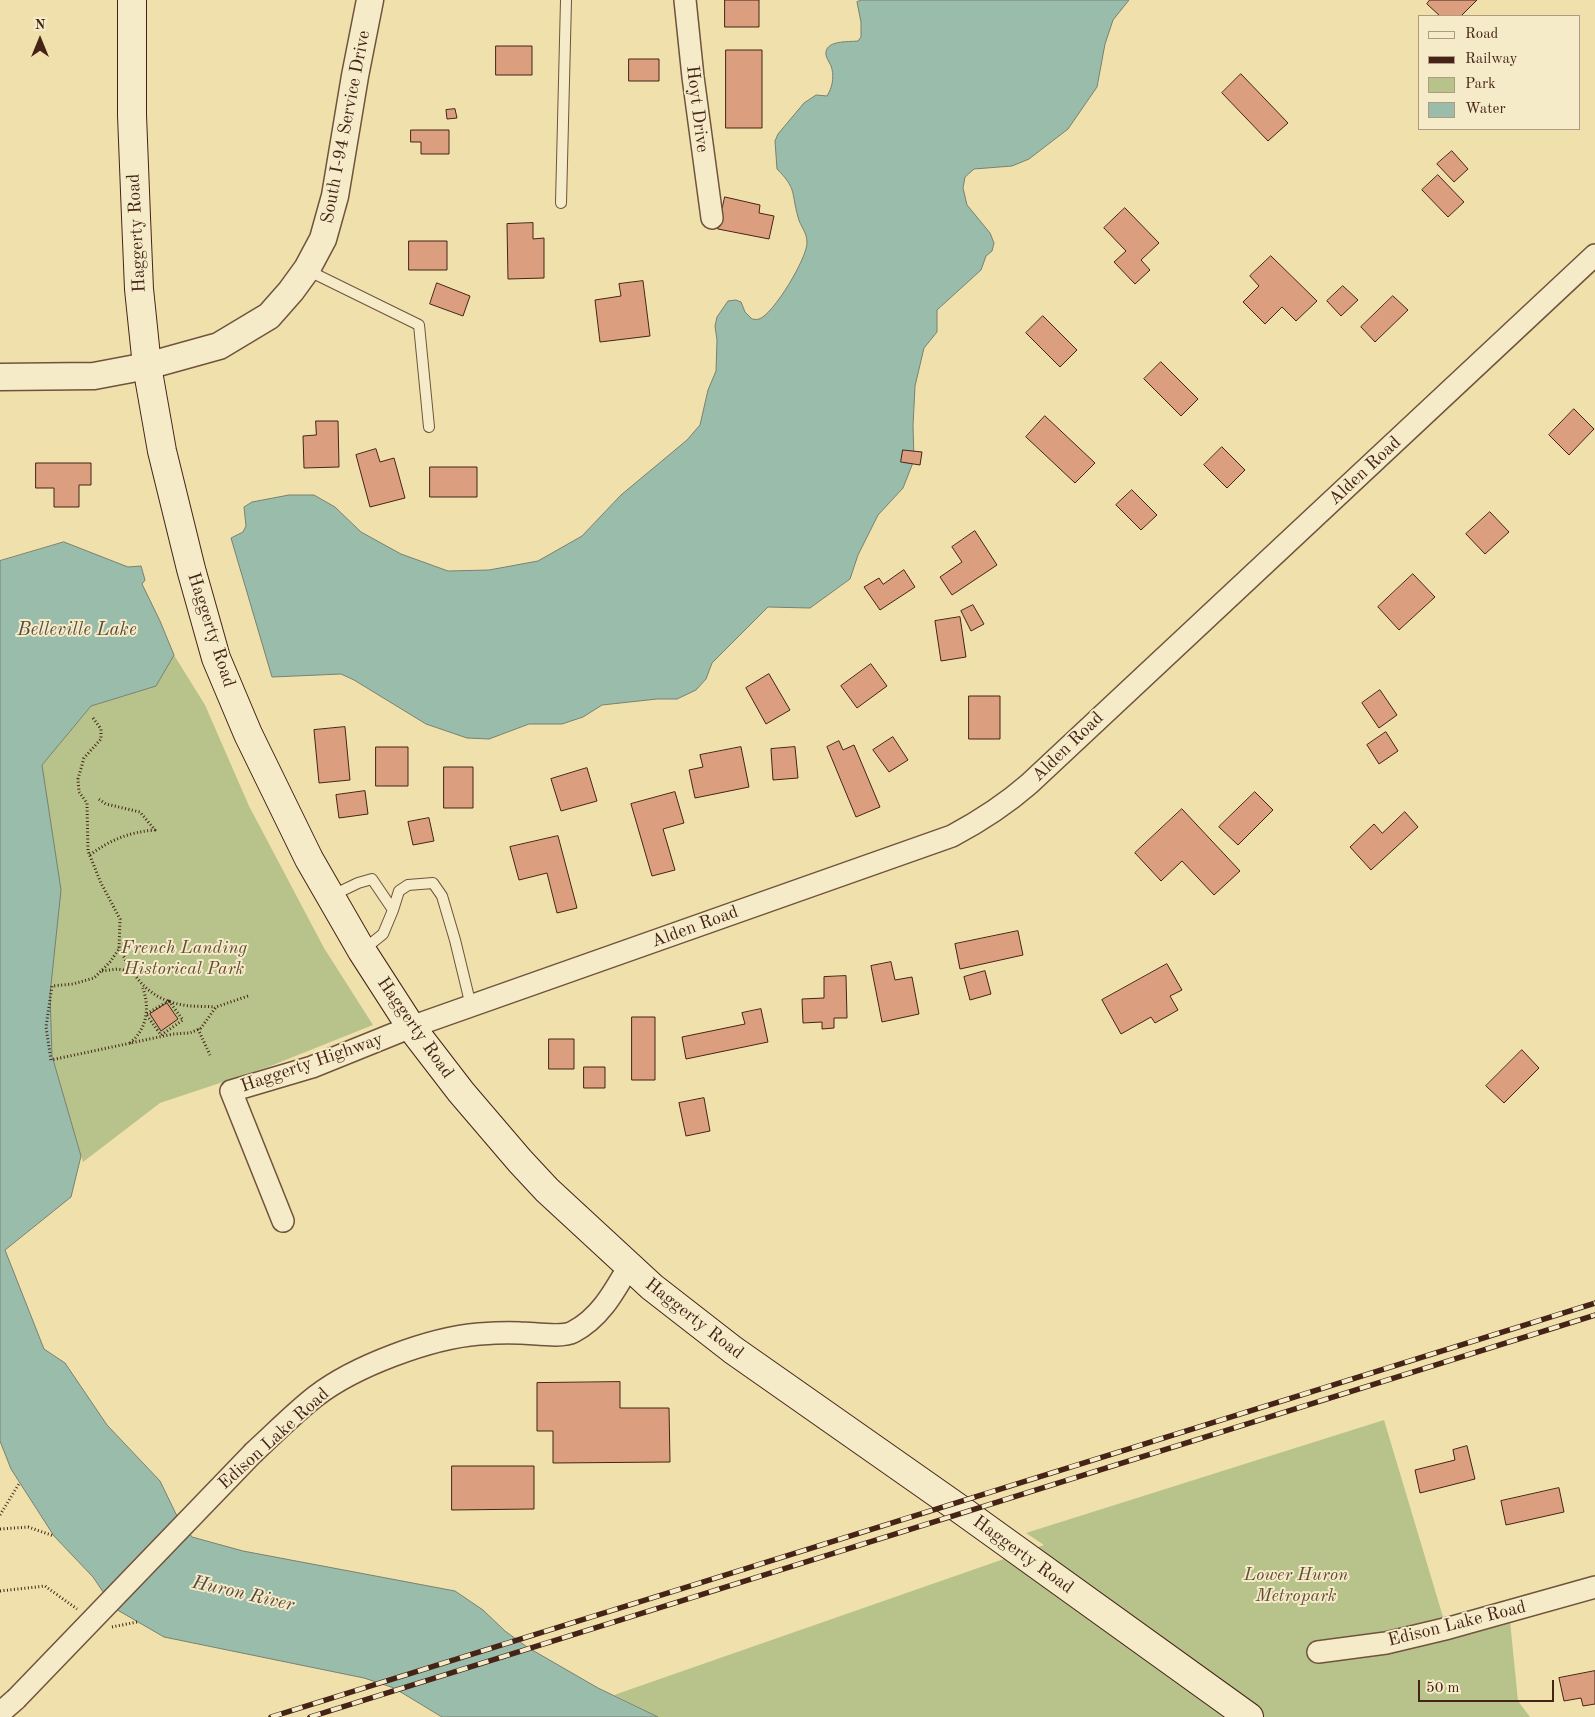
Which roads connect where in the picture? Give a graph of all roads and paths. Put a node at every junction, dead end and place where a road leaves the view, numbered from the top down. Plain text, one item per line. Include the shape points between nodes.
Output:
1 (132, 0) edge
2 (370, 0) edge
3 (566, 0) edge
4 (685, 0) edge
5 (561, 203) dead end
6 (712, 218) dead end
7 (1595, 255) edge
8 (307, 270) junction
9 (147, 366) junction
10 (0, 377) edge
11 (429, 427) dead end
12 (93, 718) dead end
13 (97, 798) dead end
14 (90, 855) junction
15 (330, 897) junction
16 (393, 910) junction
17 (118, 948) junction
18 (362, 951) junction
19 (101, 971) junction
20 (130, 971) junction
21 (142, 985) junction
22 (248, 996) dead end
23 (169, 1001) junction
24 (471, 1006) junction
25 (216, 1007) junction
26 (146, 1014) junction
27 (411, 1027) junction
28 (198, 1029) junction
29 (128, 1044) junction
30 (210, 1055) dead end
31 (283, 1221) dead end
32 (629, 1266) junction
33 (20, 1482) dead end
34 (0, 1515) edge
35 (0, 1529) edge
36 (54, 1536) dead end
37 (1595, 1587) edge
38 (0, 1591) edge
39 (84, 1614) dead end
40 (137, 1622) dead end
41 (106, 1628) dead end
42 (1318, 1652) dead end
43 (0, 1713) edge
44 (1250, 1717) edge

1 - 9 main road, Haggerty Road via 136,217
2 - 8 street, South I-94 Service Drive via 335,196 323,238
3 - 5 lane
4 - 6 street, Hoyt Drive
7 - 24 street, Alden Road via 1005,804 952,836
8 - 9 street, South I-94 Service Drive via 268,316 219,346
8 - 11 lane via 419,325
9 - 10 street, South I-94 Service Drive via 94,376
9 - 15 main road, Haggerty Road via 164,460 216,658 248,734
12 - 14 path via 101,729 100,739 84,758 78,779 79,792 87,803
13 - 14 path via 106,804 140,812 155,830 108,842
14 - 17 path via 120,919
15 - 16 lane via 372,879
15 - 18 main road, Haggerty Road
16 - 18 lane via 383,934
16 - 24 lane via 399,891 408,885 433,883 442,896
17 - 19 path
17 - 20 path
18 - 27 main road, Haggerty Road
19 - 20 path
19 - 29 path via 94,978 52,986 46,1027 51,1060
20 - 21 path
21 - 23 path
21 - 26 path via 147,1000
22 - 25 path
23 - 25 path via 184,1006
23 - 26 path
23 - 26 path via 183,1020 161,1035
24 - 27 street, Alden Road
25 - 28 path
26 - 29 path via 144,1026
27 - 31 street, Haggerty Highway via 312,1067 231,1091
27 - 32 main road, Haggerty Road via 520,1161
28 - 29 path
28 - 30 path
32 - 43 street, Edison Lake Road, bridge via 602,1309 571,1334 478,1334 418,1348 350,1375 316,1396 254,1452
32 - 44 main road, Haggerty Road via 733,1350
33 - 34 path
35 - 36 path via 28,1527
37 - 42 street, Edison Lake Road via 1386,1643
38 - 39 path via 45,1586
40 - 41 path

